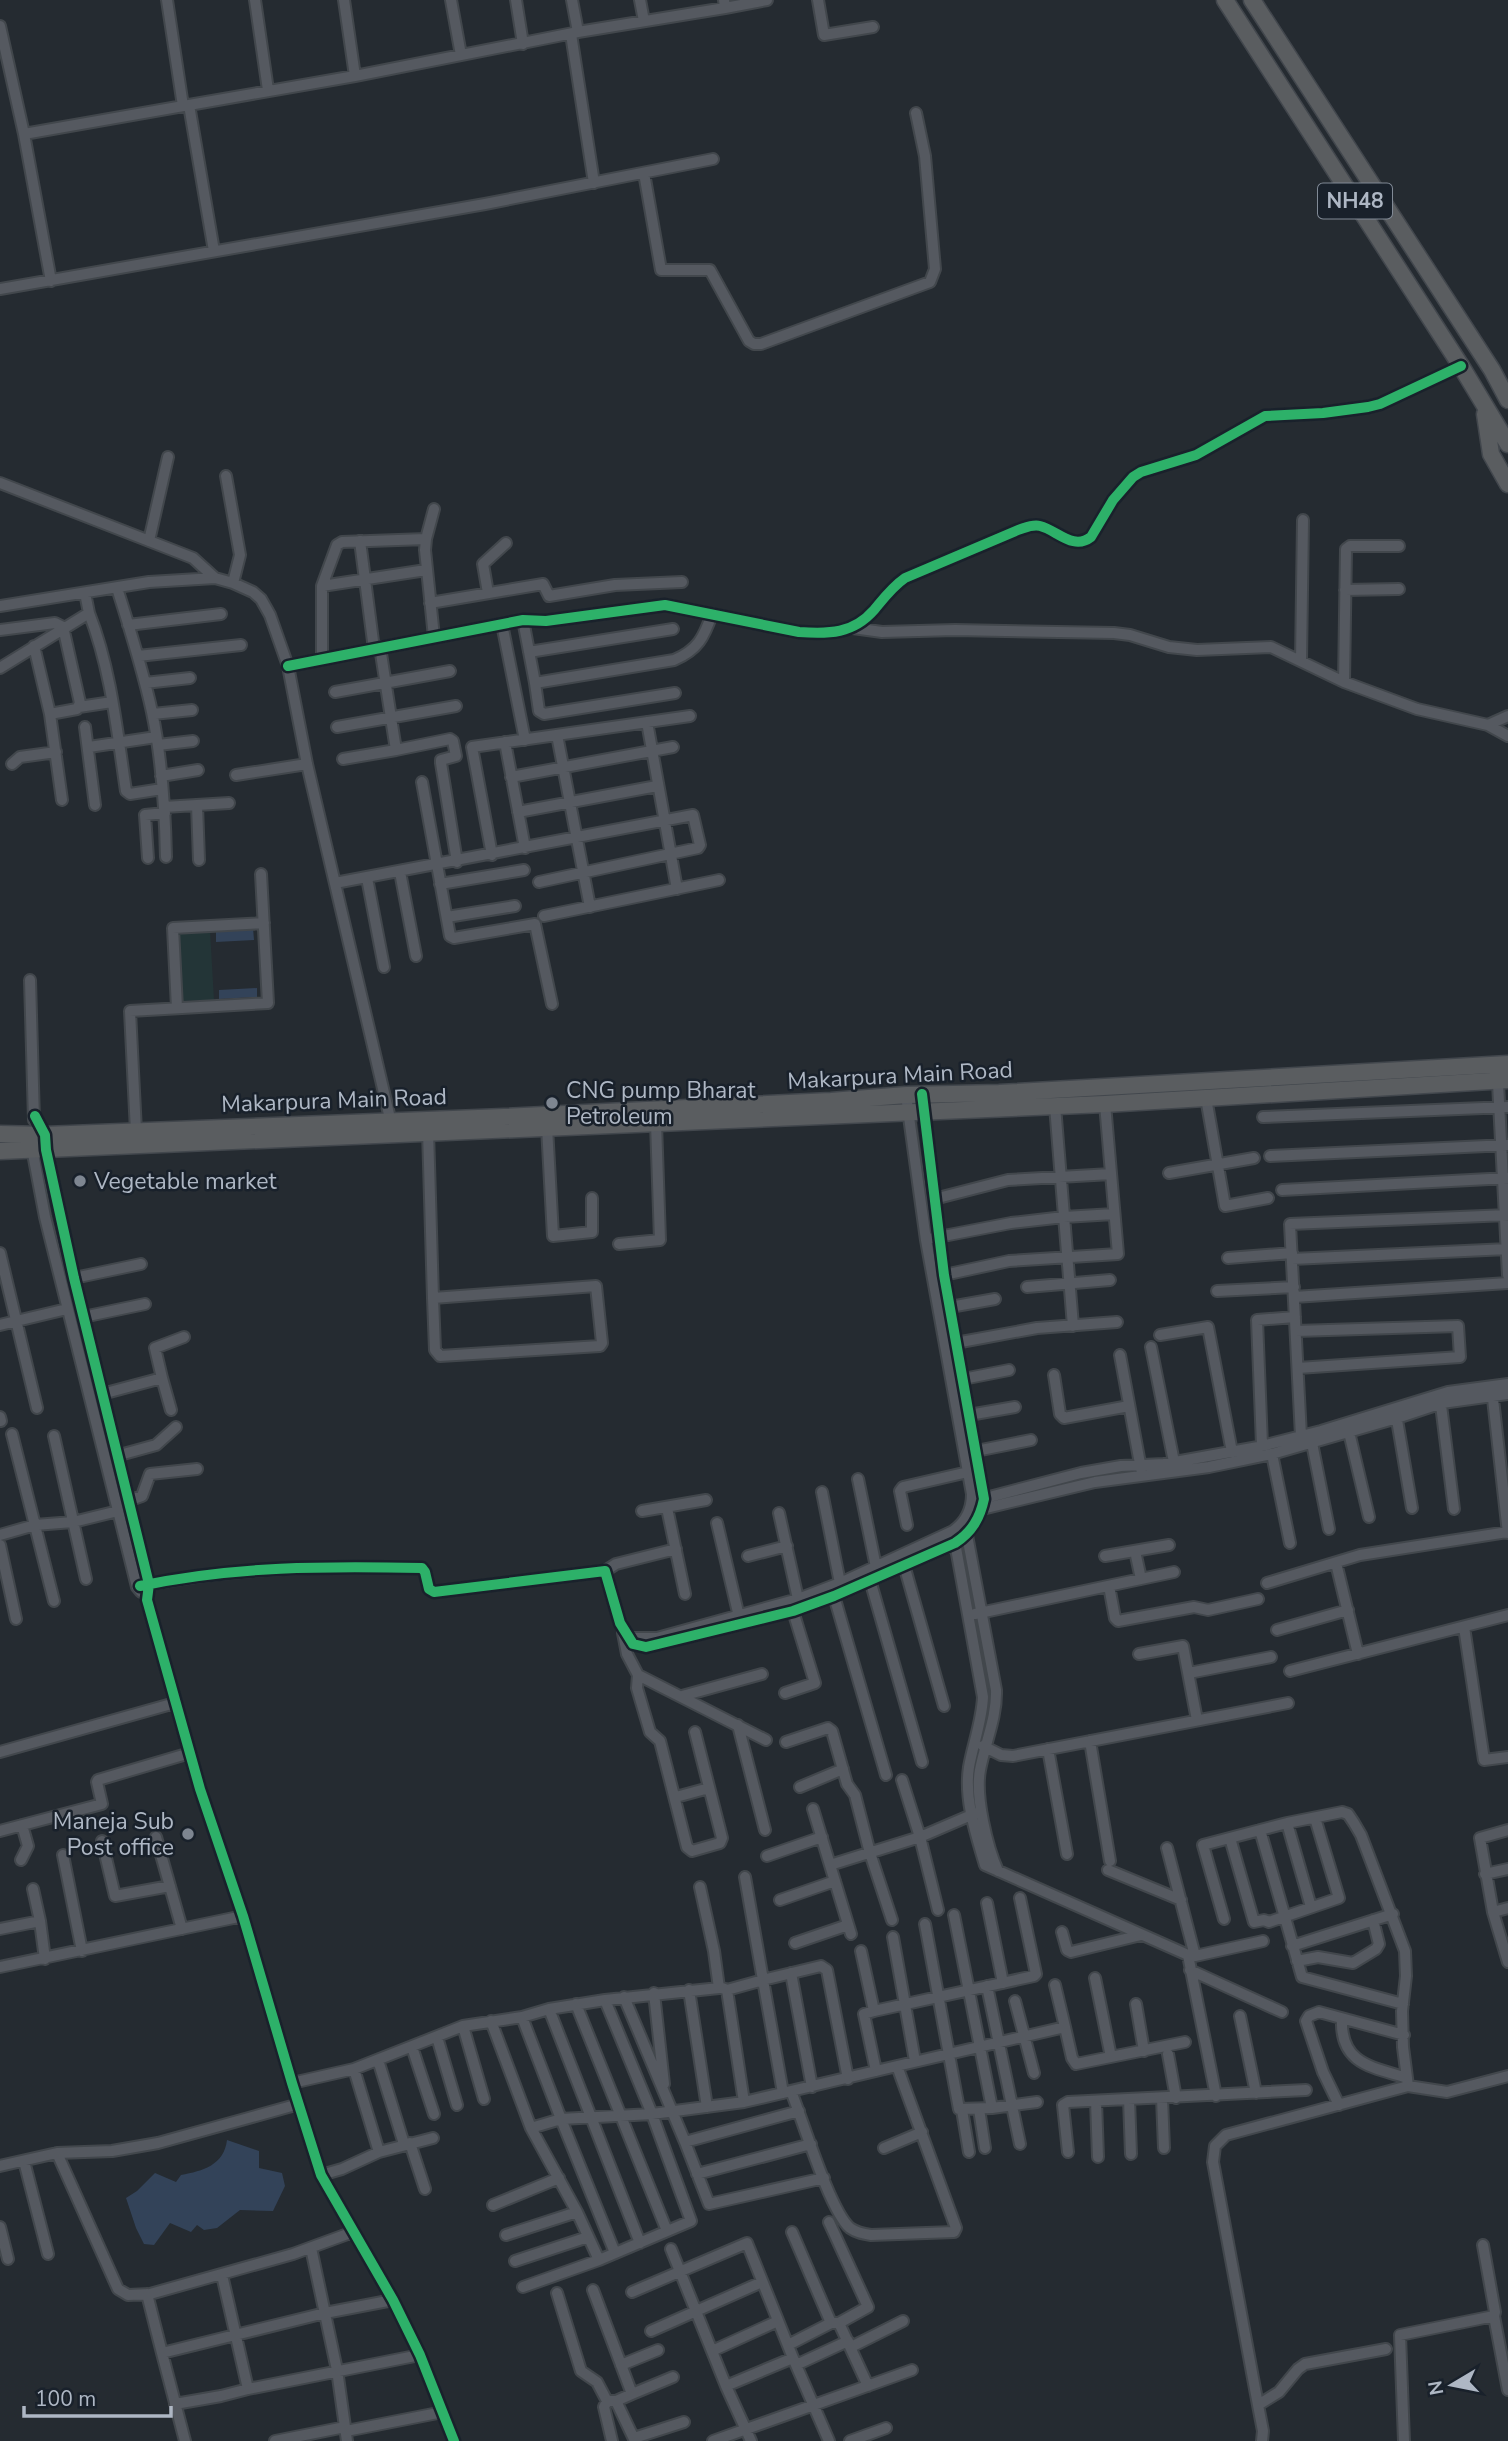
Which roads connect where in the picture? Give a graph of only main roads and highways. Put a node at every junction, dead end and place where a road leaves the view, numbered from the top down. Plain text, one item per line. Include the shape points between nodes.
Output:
1 (1225, 0) edge
2 (1252, 0) edge
3 (1492, 370) junction
4 (1508, 380) edge
5 (1508, 400) edge
6 (1483, 404) junction
7 (1508, 444) edge
8 (1508, 484) edge
9 (1503, 1072) edge
10 (392, 1126) junction
11 (0, 1134) edge
12 (38, 1142) junction
13 (0, 1151) edge

1 - 6 highway, NH48
2 - 3 highway, NH48
3 - 4 highway
3 - 5 highway, NH48
6 - 7 highway, NH48
6 - 8 highway via 1491,454
9 - 10 highway, Makarpura Main Road via 914,1095
9 - 10 highway, Makarpura Main Road via 1105,1104 428,1131
10 - 12 highway, Makarpura Main Road
10 - 12 highway, Makarpura Main Road via 136,1131
11 - 12 highway, Makarpura Main Road
12 - 13 highway, Makarpura Main Road

